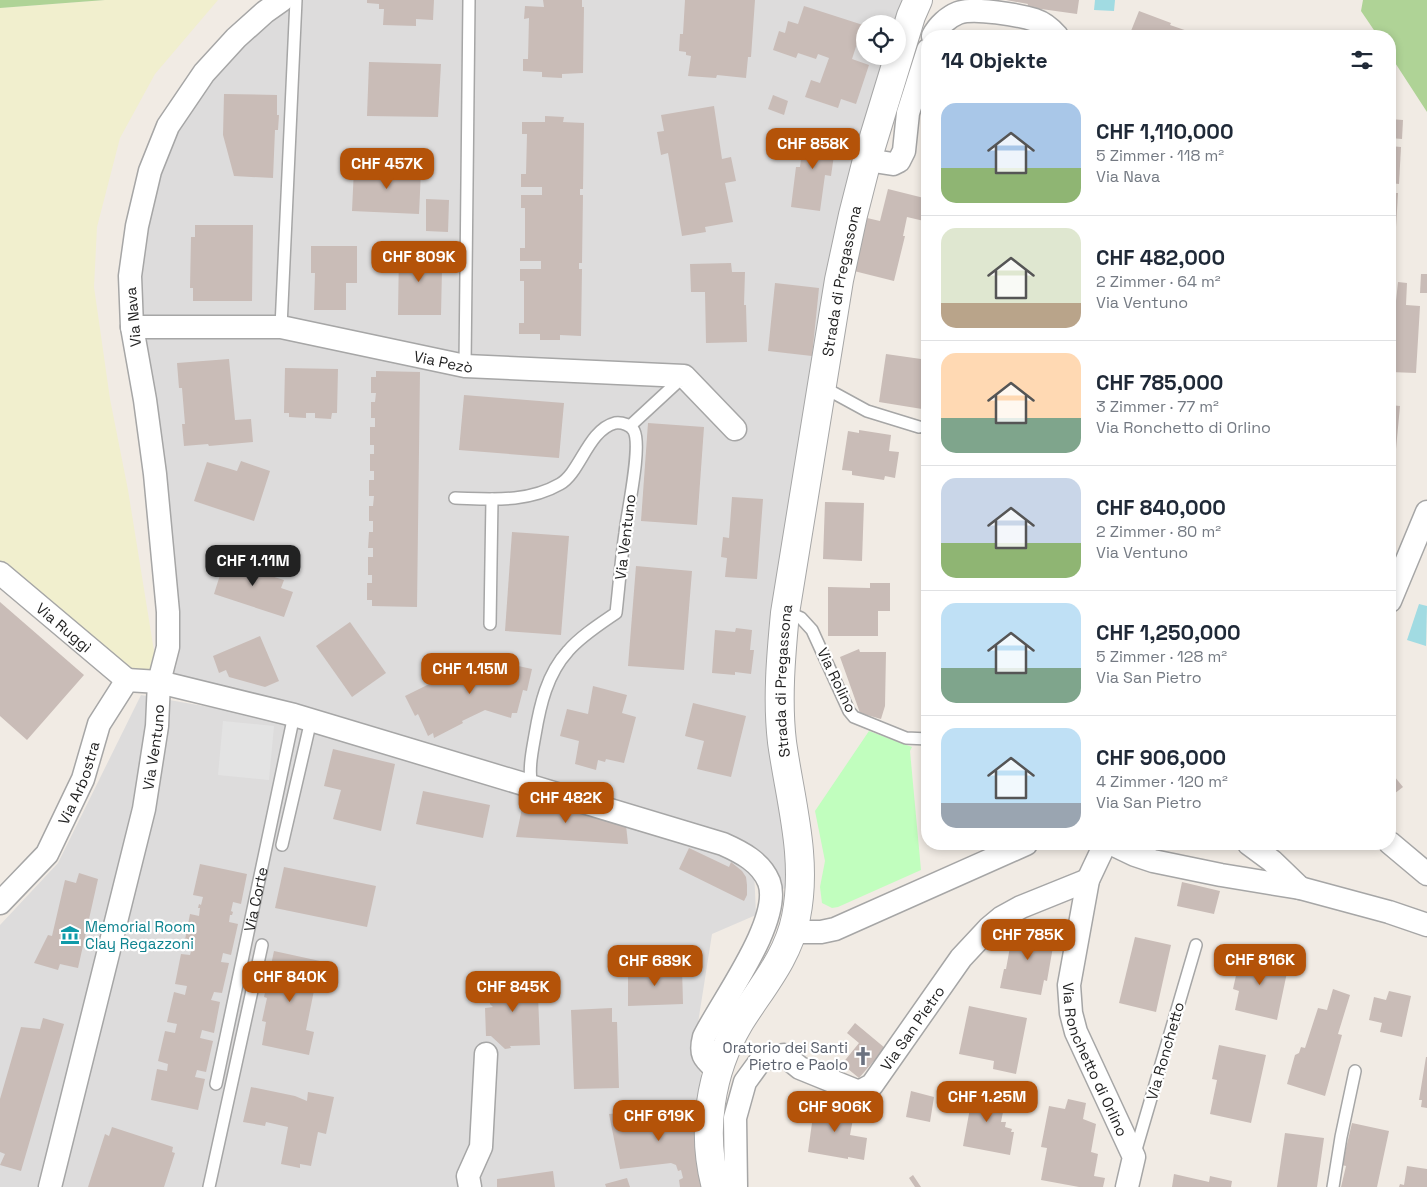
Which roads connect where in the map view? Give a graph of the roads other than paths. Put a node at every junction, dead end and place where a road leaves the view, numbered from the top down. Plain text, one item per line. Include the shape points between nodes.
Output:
1 (282, 0) edge
2 (296, 0) edge
3 (470, 0) edge
4 (918, 0) edge
5 (938, 30) edge
6 (1052, 30) edge
7 (921, 72) edge
8 (867, 160) junction
9 (132, 327) junction
10 (281, 327) junction
11 (465, 366) junction
12 (684, 376) junction
13 (823, 387) junction
14 (630, 426) junction
15 (919, 428) dead end
16 (735, 429) dead end
17 (455, 498) dead end
18 (492, 499) junction
19 (1427, 512) edge
20 (0, 573) edge
21 (1396, 587) edge
22 (785, 613) junction
23 (490, 624) dead end
24 (127, 680) junction
25 (159, 682) junction
26 (303, 717) junction
27 (921, 739) edge
28 (532, 788) junction
29 (282, 845) dead end
30 (1396, 848) edge
31 (1013, 850) edge
32 (1102, 850) edge
33 (1125, 850) edge
34 (1257, 850) edge
35 (1427, 874) edge
36 (1088, 880) junction
37 (1300, 888) junction
38 (0, 903) edge
39 (1427, 925) edge
40 (791, 932) junction
41 (1196, 944) dead end
42 (262, 945) dead end
43 (486, 1054) dead end
44 (718, 1071) junction
45 (1355, 1071) dead end
46 (216, 1084) dead end
47 (1134, 1157) junction
48 (50, 1187) edge
49 (208, 1187) edge
50 (470, 1187) edge
51 (716, 1187) edge
52 (736, 1187) edge
53 (1127, 1187) edge
54 (1333, 1187) edge

1 - 9 street, Via Nava via 236,38 204,72 168,126 150,171 137,226 130,276
2 - 10 lane
3 - 11 lane
4 - 8 street, Strada di Pregassona
5 - 6 street via 950,17 970,11 1034,20
7 - 8 street via 908,113 902,156 893,164
8 - 13 street, Strada di Pregassona via 839,280
9 - 10 street, Via Pezò
9 - 25 street, Via Nava via 155,474 168,612 168,647
10 - 11 street, Via Pezò
11 - 12 street, Via Pezò
12 - 14 lane
12 - 16 street
13 - 15 lane via 866,411
13 - 22 street, Strada di Pregassona
14 - 18 lane via 621,423 605,428 590,443 561,484 509,500
14 - 28 lane, Via Ventuno via 637,441 616,613 568,650 556,666 540,706 530,764
17 - 18 lane
18 - 23 lane
19 - 21 street
20 - 24 street, Via Ruggì
22 - 27 lane, Via Rolino via 801,618 812,630 854,717 906,738
22 - 40 street, Strada di Pregassona via 782,739 801,868 798,905
24 - 25 street
24 - 38 street, Via Arbostra via 99,724 83,779 47,854
25 - 26 street, Via Ventuno
25 - 48 street, Via Ventuno via 157,726 144,809
26 - 28 street, Via Ventuno
26 - 29 lane
26 - 46 lane, Via Corte
28 - 44 street, Via Ventuno via 723,844 738,851 766,876 771,890 758,941 701,1046 705,1059
30 - 35 street
31 - 40 street via 835,929
32 - 36 street, Via Ronchetto di Orlino
33 - 37 street via 1153,862
34 - 37 street
36 - 47 street, Via Ronchetto di Orlino via 1069,985 1071,1013 1076,1032
36 - 52 street, Via San Pietro via 1021,907 989,928 961,958 872,1085 860,1092 800,1068 784,1055 761,1060 745,1082 735,1118
37 - 39 street
40 - 44 street, Strada di Pregassona via 776,966 731,1038
41 - 47 lane, Via Ronchetto
42 - 49 lane, Via Corte
43 - 50 street via 481,1147 468,1176
44 - 51 street, Strada di Pregassona via 711,1097 710,1126
45 - 54 lane
47 - 53 street, Via Ronchetto di Orlino

